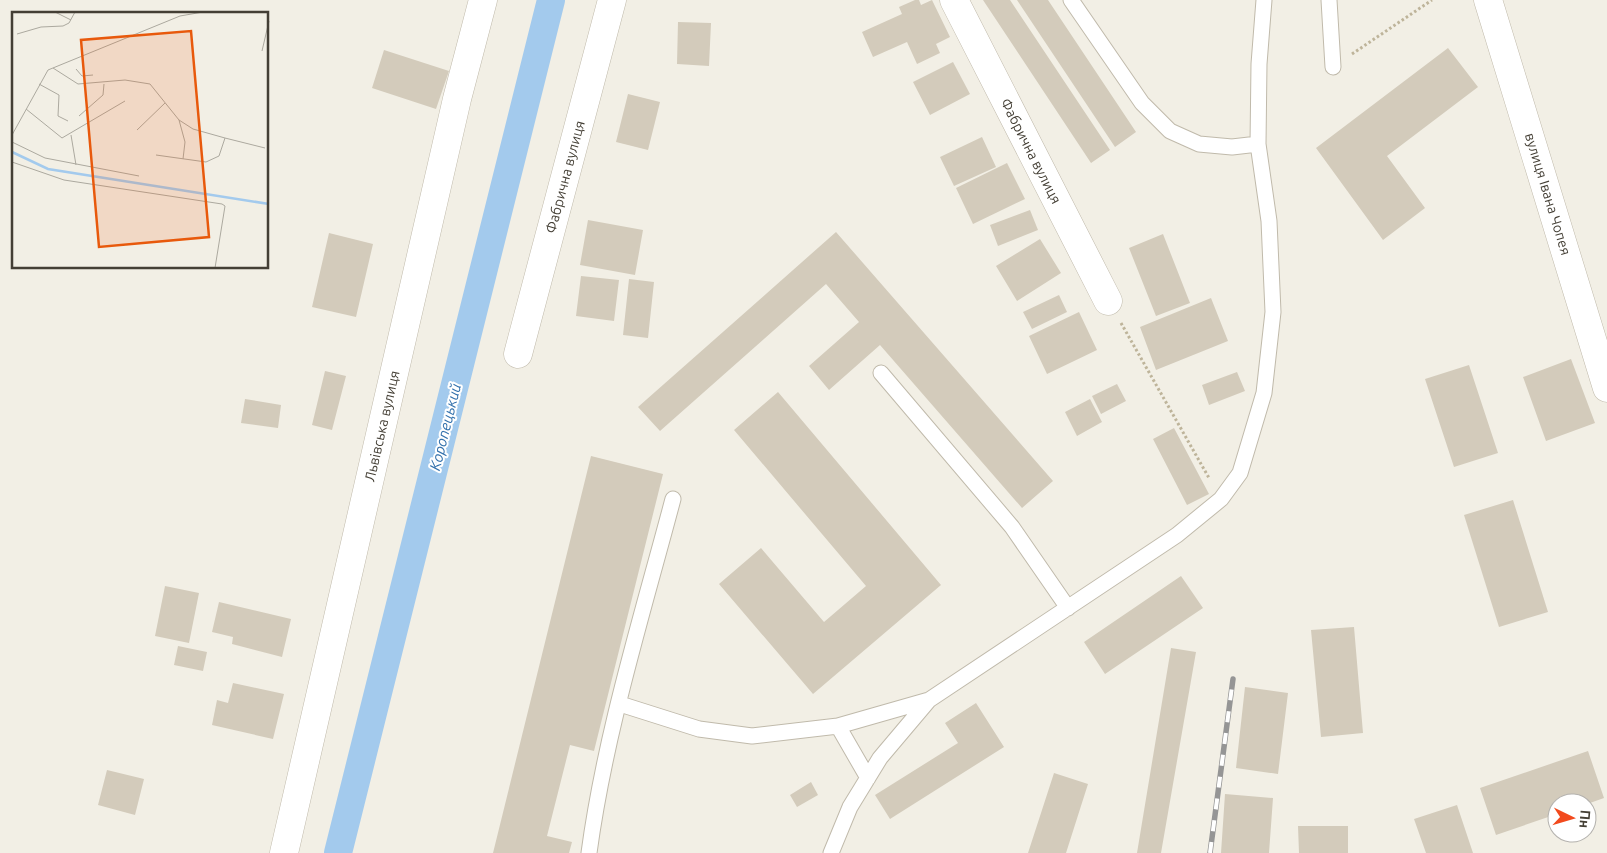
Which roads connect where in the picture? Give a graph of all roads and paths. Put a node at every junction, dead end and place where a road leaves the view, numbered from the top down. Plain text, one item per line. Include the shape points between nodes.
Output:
1 (483, 0) edge
2 (612, 0) edge
3 (954, 0) edge
4 (1071, 0) edge
5 (1264, 0) edge
6 (1330, 0) edge
7 (1432, 0) edge
8 (1488, 0) edge
9 (1333, 67) joint
10 (1258, 144) junction
11 (1108, 301) joint
12 (518, 354) dead end
13 (881, 373) dead end
14 (1607, 388) edge
15 (673, 499) dead end
16 (1221, 499) junction
17 (1068, 608) junction
18 (929, 700) junction
19 (620, 704) junction
20 (838, 726) junction
21 (868, 778) junction
22 (284, 853) edge
23 (589, 853) edge
24 (831, 853) edge

1 - 22 street, Львівська вулиця via 457,99
2 - 12 street, Фабрична вулиця
3 - 11 street, Фабрична вулиця
4 - 10 lane via 1142,103 1170,131 1199,144 1232,147
5 - 10 lane
6 - 9 lane
7 - 9 path
8 - 14 street, вулиця Івана Чопея
10 - 16 lane via 1269,221 1272,321 1264,393 1240,472
11 - 16 path
13 - 17 lane via 1012,527
15 - 19 lane
16 - 17 lane via 1178,535
17 - 18 lane
18 - 20 lane
18 - 21 lane via 880,758
19 - 20 lane via 699,729 752,736
19 - 23 lane via 594,816
20 - 21 lane
21 - 24 lane via 850,808

